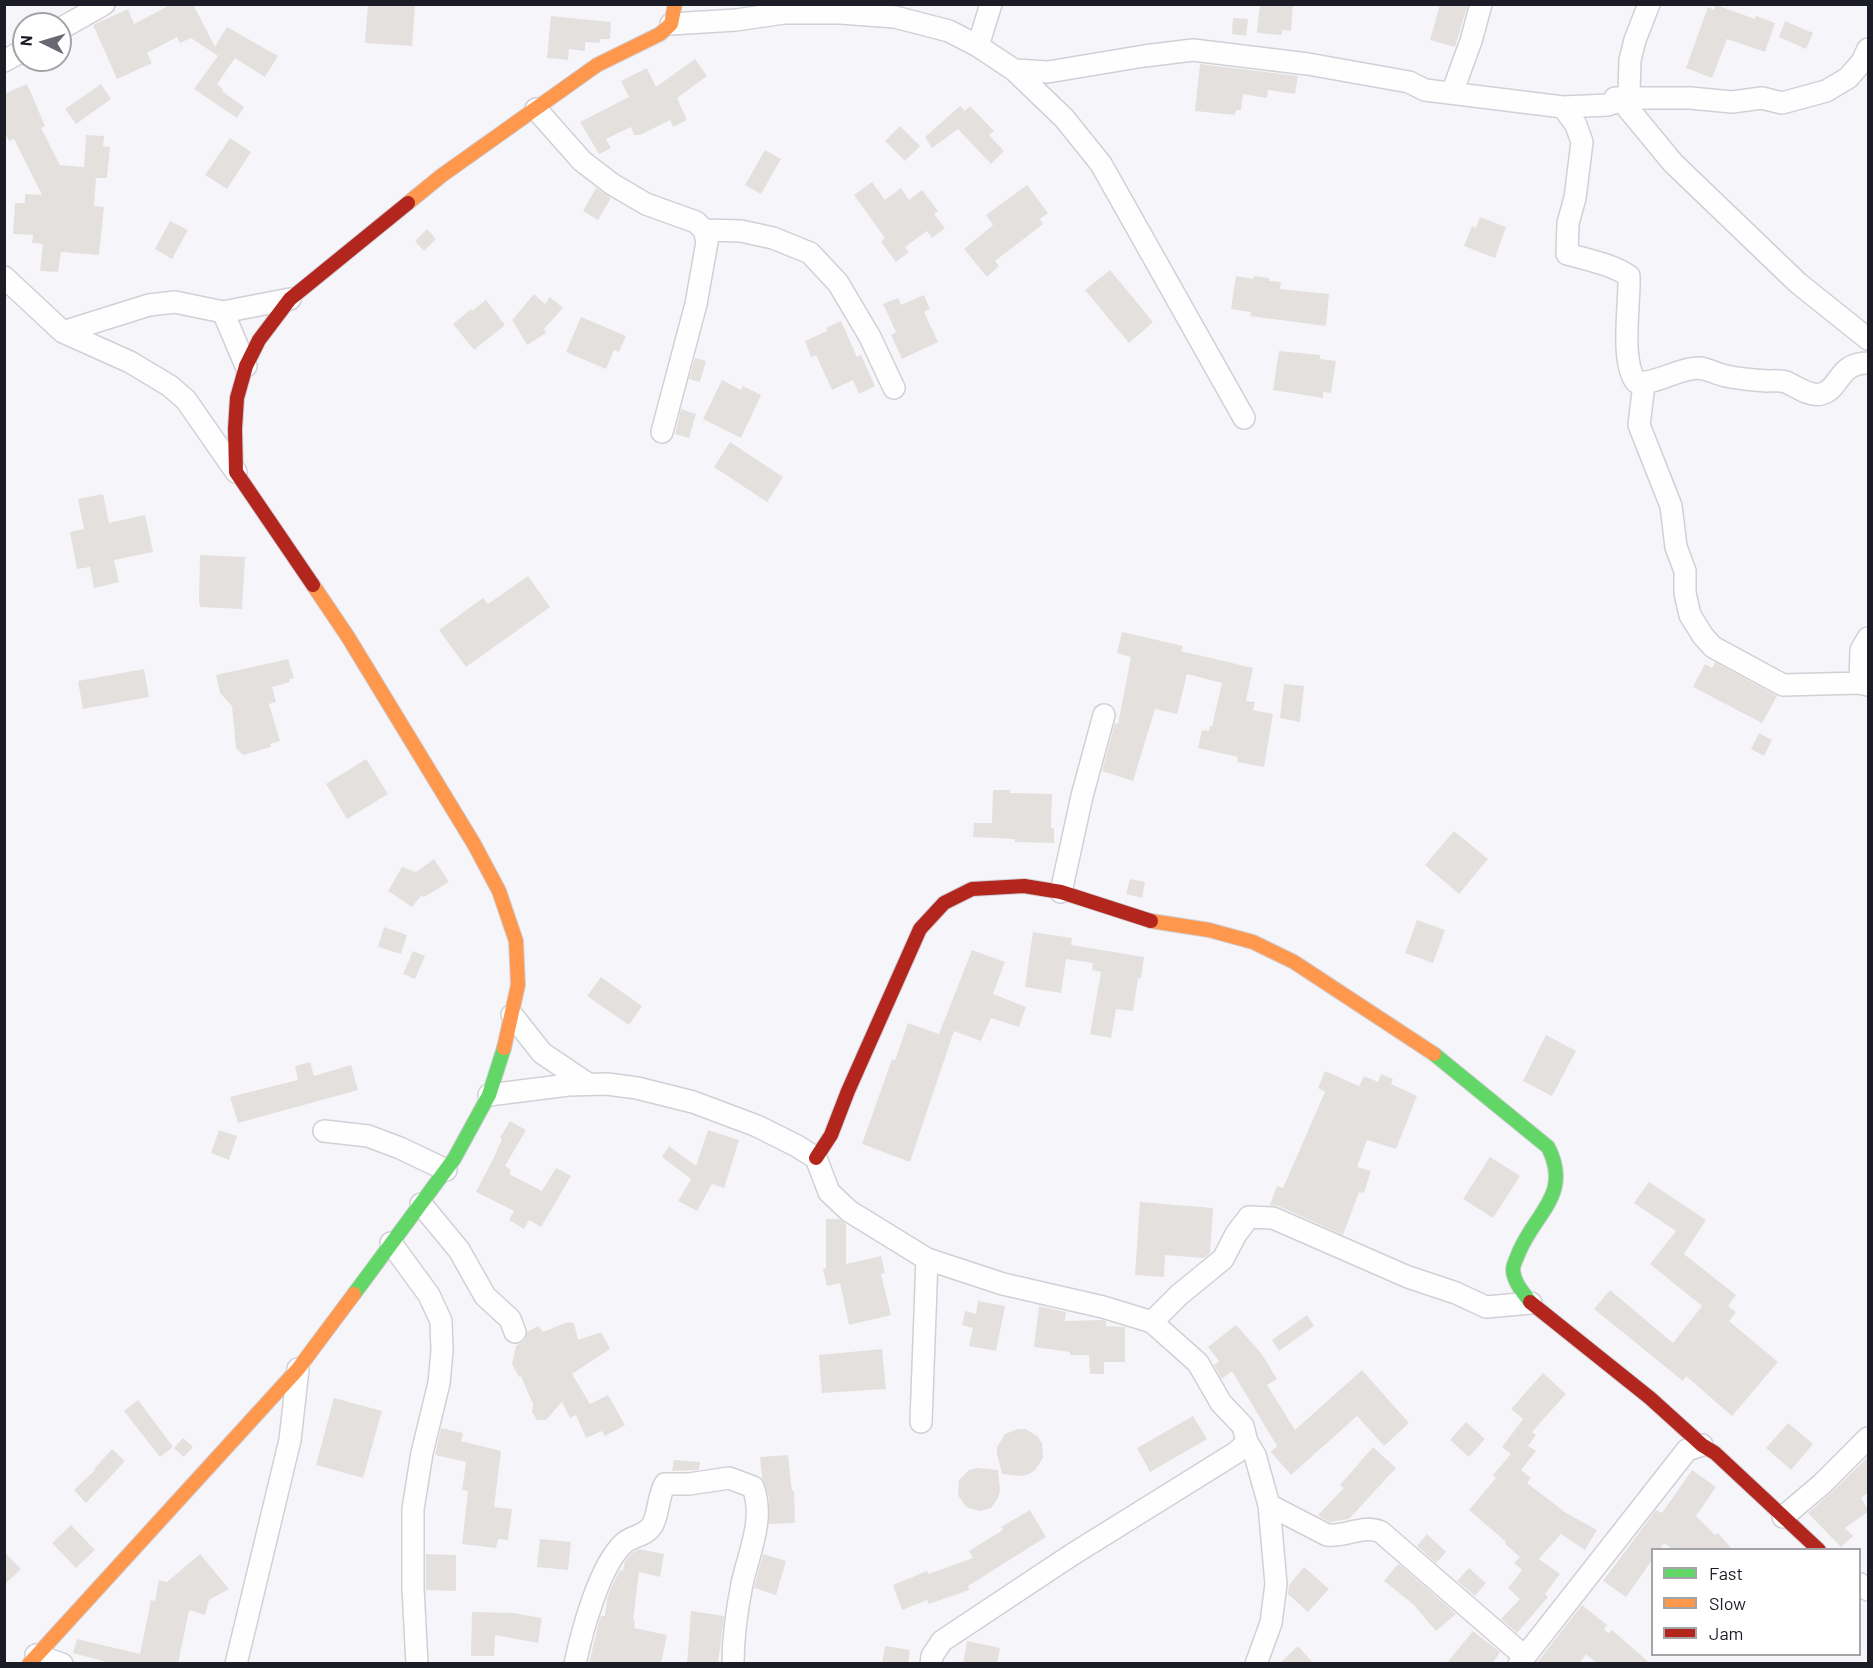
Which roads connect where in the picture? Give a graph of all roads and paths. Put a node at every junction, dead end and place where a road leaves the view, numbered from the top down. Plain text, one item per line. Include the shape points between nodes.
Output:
1 (104, 4) edge
2 (756, 4) edge
3 (991, 4) edge
4 (1481, 4) edge
5 (1648, 4) edge
6 (737, 12) edge
7 (673, 14) edge
8 (72, 22) edge
9 (978, 46) junction
10 (1869, 49) edge
11 (1014, 70) junction
12 (1452, 93) junction
13 (1493, 98) dead end
14 (1621, 100) junction
15 (1563, 107) junction
16 (536, 109) junction
17 (704, 230) junction
18 (4, 277) edge
19 (290, 299) junction
20 (223, 312) junction
21 (63, 332) junction
22 (1869, 339) edge
23 (1869, 363) edge
24 (246, 366) junction
25 (1644, 384) junction
26 (894, 388) dead end
27 (1244, 418) dead end
28 (662, 432) dead end
29 (236, 472) junction
30 (1869, 638) edge
31 (1864, 684) edge
32 (1104, 715) dead end
33 (1060, 892) junction
34 (512, 1015) junction
35 (588, 1084) junction
36 (489, 1095) junction
37 (324, 1131) dead end
38 (816, 1158) junction
39 (446, 1170) junction
40 (421, 1204) junction
41 (391, 1243) junction
42 (927, 1259) junction
43 (1531, 1303) junction
44 (1152, 1322) junction
45 (515, 1332) dead end
46 (298, 1369) junction
47 (921, 1422) dead end
48 (1869, 1438) edge
49 (1247, 1442) junction
50 (1702, 1445) junction
51 (1269, 1505) junction
52 (1783, 1517) junction
53 (1817, 1548) edge
54 (33, 1659) edge
55 (1521, 1660) edge
56 (62, 1664) edge
57 (236, 1664) edge
58 (417, 1664) edge
59 (575, 1664) edge
60 (733, 1664) edge
61 (931, 1664) edge
62 (1256, 1664) edge

1 - 8 street
2 - 6 street
3 - 9 street
4 - 12 street
5 - 14 street via 1630,60 1629,93
6 - 7 street
6 - 9 street via 895,17 949,31
7 - 16 street via 660,34 597,65
9 - 11 street
10 - 15 street via 1848,78 1826,91 1782,103 1762,98 1732,102 1619,97
11 - 12 street via 1048,72 1193,50 1308,64
11 - 27 street via 1064,118 1101,164
12 - 15 street
13 - 15 street
14 - 15 street via 1608,105
14 - 22 street via 1673,163 1798,283
15 - 25 street via 1582,142 1568,223 1567,254 1629,276 1630,373 1636,382
16 - 17 street via 582,161 612,184 646,204 696,222
16 - 19 street via 441,176
17 - 26 street via 741,231 773,238 810,253 838,283
17 - 28 street via 706,242 696,304
18 - 21 street
19 - 20 street
19 - 24 street via 259,340
20 - 21 street via 175,302 149,305
20 - 24 street
21 - 29 street via 130,362 170,386 186,400
23 - 25 street via 1853,365 1839,376 1835,385 1815,395 1783,381 1750,380 1701,368 1678,370
24 - 29 street via 237,398
25 - 31 street via 1639,425 1671,506 1690,615 1703,636 1713,647 1783,685
29 - 34 street via 348,637 468,834 498,891 516,941 518,985
30 - 31 street via 1861,650
32 - 33 street
33 - 38 street via 1024,886 972,889 944,903 920,929 831,1135
33 - 43 street via 1156,923 1209,930 1253,942 1293,962 1446,1062 1516,1119 1548,1148 1557,1178 1552,1197 1513,1268 1517,1284
34 - 35 street via 542,1053
34 - 36 street
35 - 36 street
35 - 38 street via 637,1088 693,1102 757,1126
36 - 39 street
37 - 39 street via 368,1136
38 - 42 street via 829,1192 849,1211
39 - 40 street
40 - 41 street
40 - 45 street via 459,1250 485,1296 510,1319
41 - 46 street
41 - 58 street via 429,1295 441,1321 439,1383 413,1509
42 - 44 street via 1004,1284
42 - 47 street
43 - 44 street via 1486,1308 1273,1218 1249,1217 1223,1259
43 - 50 street
44 - 49 street via 1198,1363 1221,1403 1243,1426
46 - 54 street
46 - 57 street via 290,1440
48 - 52 street
49 - 51 street via 1255,1455
49 - 61 street via 942,1641
50 - 52 street
50 - 55 street via 1687,1450
51 - 55 street via 1327,1535 1367,1528 1381,1532
51 - 62 street via 1276,1584 1271,1623
52 - 53 street
54 - 56 street
59 - 60 street via 590,1608 607,1566 624,1542 642,1535 653,1524 665,1484 689,1485 729,1478 753,1487 758,1500 755,1534 742,1585

